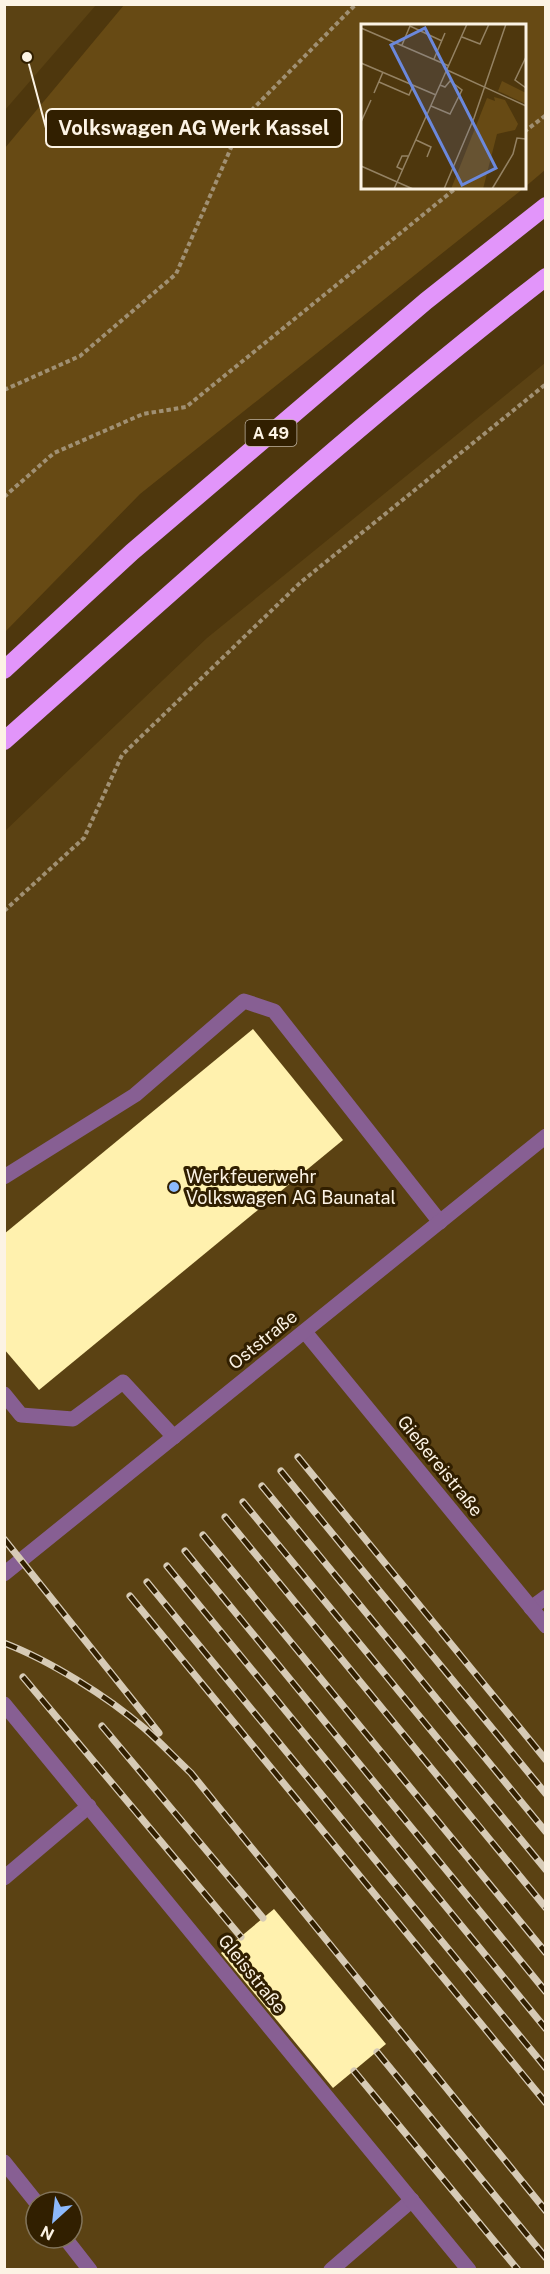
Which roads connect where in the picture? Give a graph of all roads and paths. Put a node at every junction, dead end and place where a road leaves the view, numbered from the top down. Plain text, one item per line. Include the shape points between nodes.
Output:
1 (356, 4) edge
2 (546, 115) edge
3 (526, 131) edge
4 (455, 189) edge
5 (546, 206) edge
6 (546, 277) edge
7 (546, 384) edge
8 (4, 390) edge
9 (4, 496) edge
10 (4, 670) edge
11 (4, 741) edge
12 (4, 911) edge
13 (546, 1136) edge
14 (4, 1177) edge
15 (440, 1222) junction
16 (305, 1332) junction
17 (4, 1394) edge
18 (174, 1437) junction
19 (4, 1574) edge
20 (546, 1597) edge
21 (531, 1608) junction
22 (546, 1626) edge
23 (4, 1704) edge
24 (89, 1806) junction
25 (4, 1878) edge
26 (4, 2162) edge
27 (26, 2190) edge
28 (412, 2200) junction
29 (74, 2250) edge
30 (90, 2270) edge
31 (331, 2270) edge
32 (469, 2270) edge

1 - 8 path via 244,118 177,274 80,356
2 - 3 path
4 - 9 path via 186,407 142,414 54,453
5 - 10 highway, A 49 via 426,301 132,552
6 - 11 highway via 436,365
7 - 12 path via 301,582 130,747 122,755 84,838
13 - 15 street, Oststraße
14 - 15 street via 135,1095 244,1001 274,1011
15 - 16 street, Oststraße
16 - 18 street, Oststraße
16 - 21 street, Gießereistraße
17 - 18 street via 21,1415 73,1419 123,1382
18 - 19 street, Oststraße
20 - 21 street
21 - 22 street, Gießereistraße
23 - 24 street, Gleisstraße
24 - 25 street
24 - 28 street, Gleisstraße
26 - 27 street
28 - 31 street
28 - 32 street, Gleisstraße
29 - 30 street

